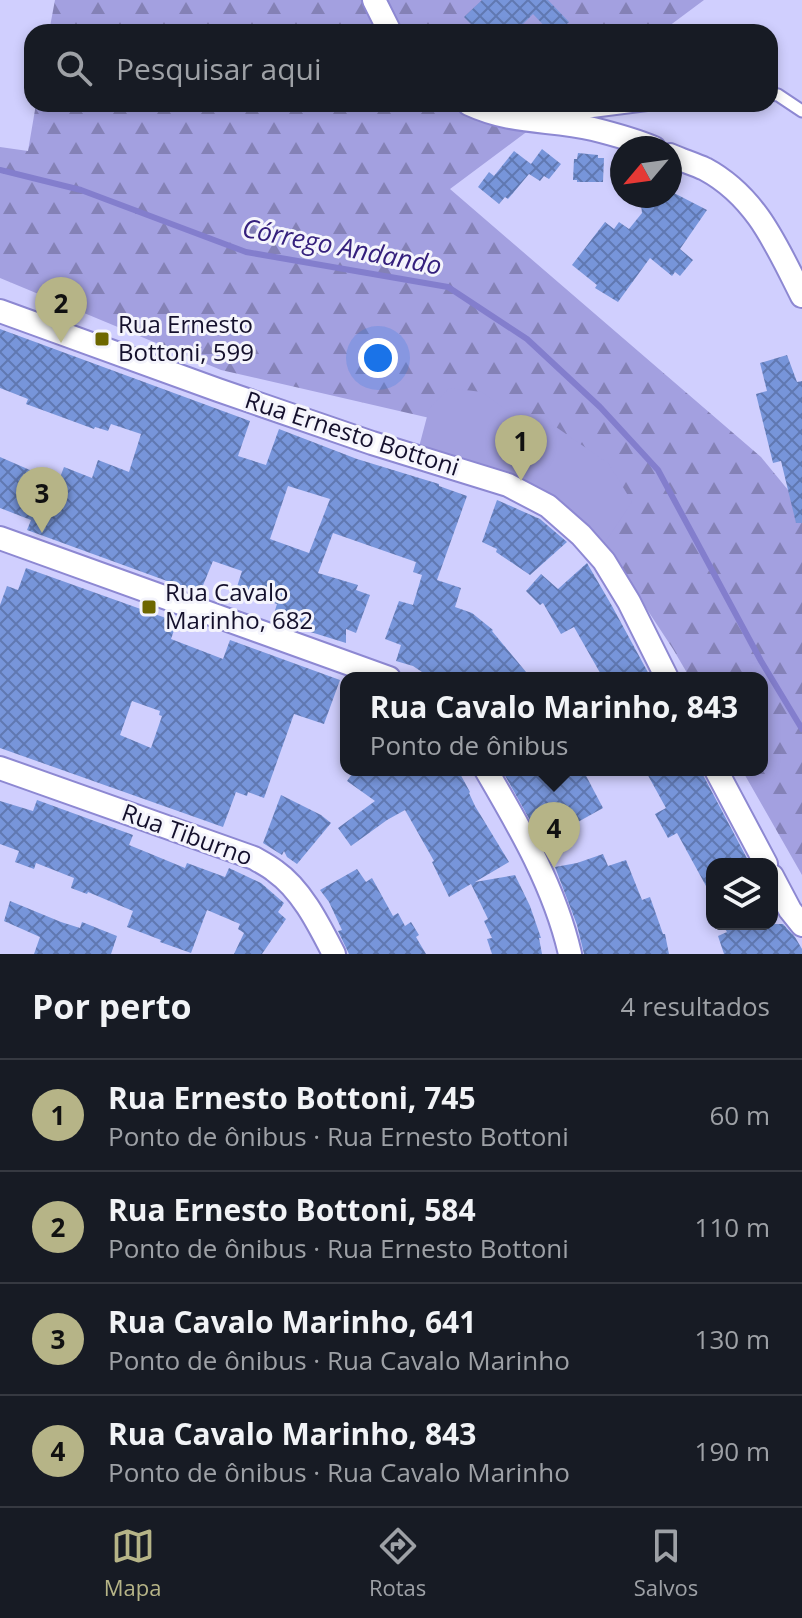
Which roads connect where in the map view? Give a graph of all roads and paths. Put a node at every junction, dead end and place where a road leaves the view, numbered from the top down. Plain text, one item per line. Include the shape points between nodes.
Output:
1 (374, 0) edge
2 (386, 24) edge
3 (778, 95) edge
4 (802, 111) edge
5 (490, 112) edge
6 (586, 112) edge
7 (520, 120) junction
8 (615, 136) edge
9 (682, 160) edge
10 (802, 296) edge
11 (0, 311) edge
12 (0, 538) edge
13 (372, 672) edge
14 (664, 672) edge
15 (0, 768) edge
16 (489, 776) edge
17 (719, 776) edge
18 (763, 858) edge
19 (778, 887) edge
20 (802, 925) edge
21 (334, 954) edge
22 (570, 954) edge

1 - 2 street
3 - 4 lane
5 - 7 street
6 - 7 lane
7 - 8 street
9 - 10 street via 738,192 758,215
11 - 14 street, Rua Ernesto Bottoni via 246,400 508,485 548,506 604,561
12 - 13 street
15 - 21 street, Rua Tiburno via 254,858 295,890
16 - 22 street via 537,864
17 - 18 street
19 - 20 street

